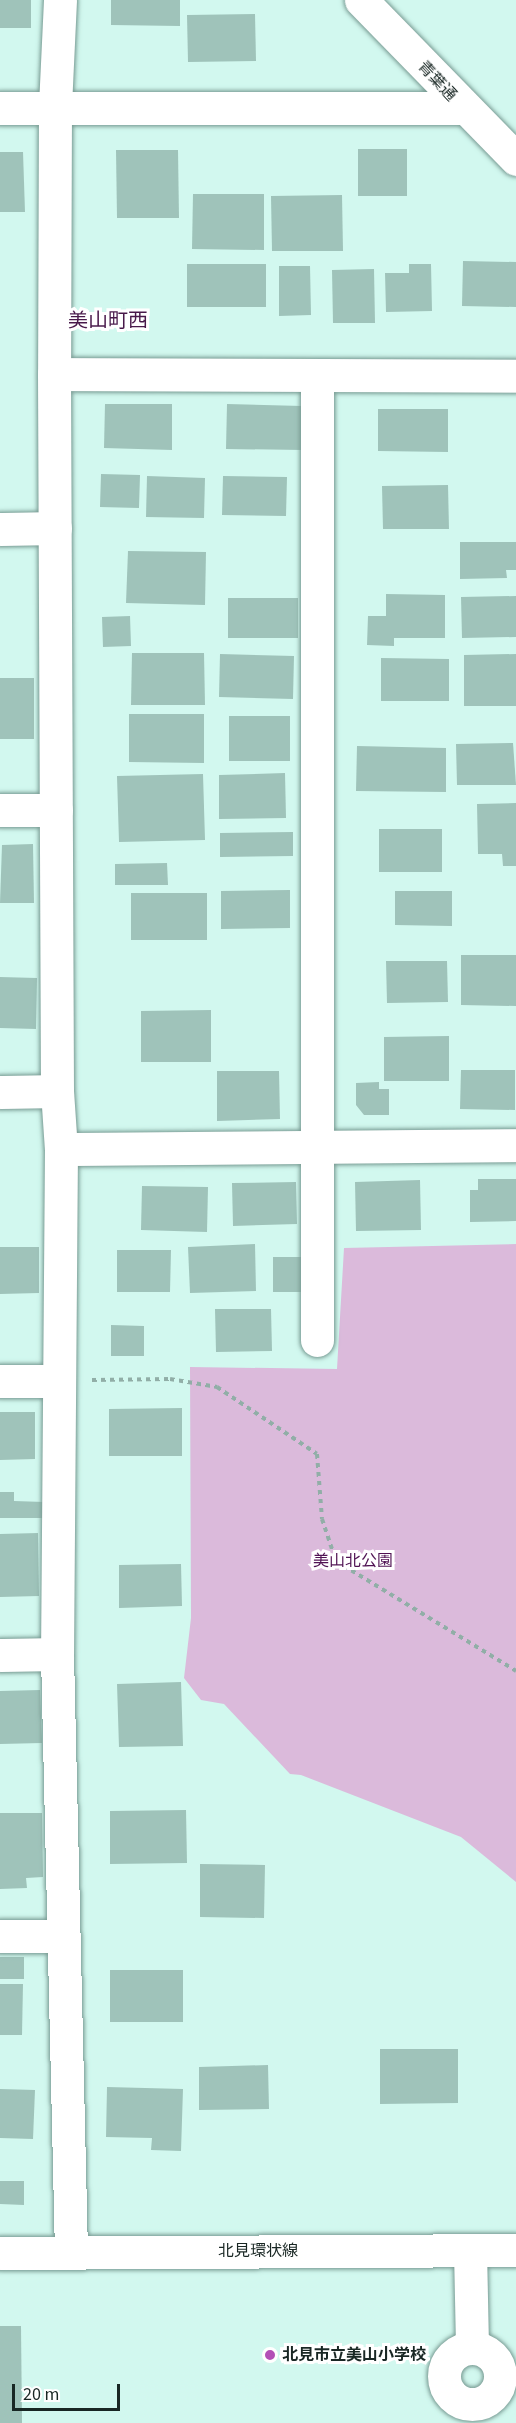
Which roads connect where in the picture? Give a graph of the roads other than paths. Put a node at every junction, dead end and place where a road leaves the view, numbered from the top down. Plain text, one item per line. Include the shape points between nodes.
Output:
1 (60, 0) edge
2 (361, 0) edge
3 (0, 108) edge
4 (55, 108) junction
5 (463, 108) junction
6 (516, 159) edge
7 (54, 374) junction
8 (516, 376) edge
9 (317, 377) junction
10 (54, 528) junction
11 (0, 529) edge
12 (0, 810) edge
13 (56, 810) junction
14 (57, 1091) junction
15 (0, 1092) edge
16 (516, 1145) edge
17 (318, 1147) junction
18 (61, 1149) junction
19 (317, 1340) dead end
20 (0, 1381) edge
21 (58, 1381) junction
22 (57, 1654) junction
23 (0, 1655) edge
24 (0, 1936) edge
25 (60, 1936) junction
26 (470, 2250) junction
27 (516, 2250) edge
28 (71, 2252) junction
29 (0, 2253) edge
30 (472, 2346) junction
31 (508, 2371) edge

1 - 4 street
2 - 5 street, 青葉通
3 - 4 street
4 - 5 street
4 - 7 street
5 - 6 street, 青葉通
7 - 9 street
7 - 10 street
8 - 9 street
9 - 17 street
10 - 11 street
10 - 13 street
12 - 13 street
13 - 14 street
14 - 15 street
14 - 18 street
16 - 17 street
17 - 18 street
17 - 19 street
18 - 21 street
20 - 21 street
21 - 22 street
22 - 23 street
22 - 25 street
24 - 25 street
25 - 28 street
26 - 27 street, 北見環状線
26 - 28 street, 北見環状線
26 - 30 street
28 - 29 street, 北見環状線
30 - 31 street via 491,2354
30 - 31 street via 453,2354 443,2372 447,2391 463,2404 483,2403 498,2390

